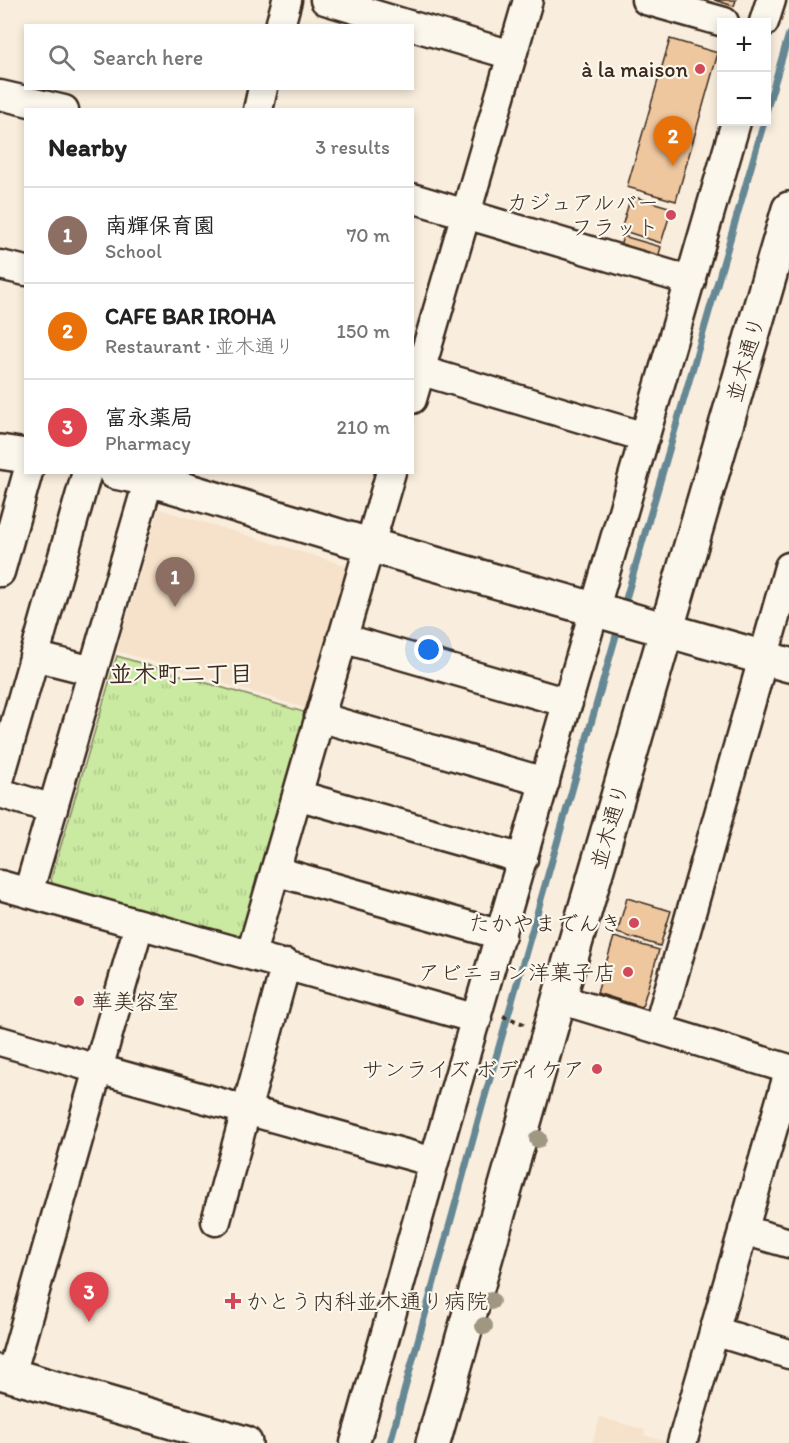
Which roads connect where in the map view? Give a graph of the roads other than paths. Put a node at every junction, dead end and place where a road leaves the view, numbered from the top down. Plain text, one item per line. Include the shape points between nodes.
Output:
1 (287, 0) edge
2 (325, 0) edge
3 (528, 0) edge
4 (646, 0) edge
5 (771, 0) edge
6 (765, 18) edge
7 (717, 20) edge
8 (281, 24) edge
9 (405, 24) edge
10 (414, 27) edge
11 (512, 55) junction
12 (263, 90) edge
13 (0, 95) edge
14 (55, 108) edge
15 (258, 108) edge
16 (735, 126) edge
17 (414, 199) edge
18 (789, 209) edge
19 (466, 213) junction
20 (0, 265) edge
21 (24, 271) edge
22 (691, 281) junction
23 (417, 369) edge
24 (414, 387) edge
25 (645, 437) junction
26 (0, 452) edge
27 (24, 456) edge
28 (27, 474) edge
29 (86, 474) edge
30 (132, 474) edge
31 (390, 474) edge
32 (150, 476) edge
33 (369, 545) junction
34 (789, 567) edge
35 (0, 572) edge
36 (627, 618) junction
37 (342, 638) junction
38 (34, 656) junction
39 (776, 661) edge
40 (93, 671) junction
41 (568, 703) junction
42 (319, 717) junction
43 (0, 777) edge
44 (545, 782) junction
45 (0, 793) edge
46 (297, 795) junction
47 (53, 808) junction
48 (523, 859) junction
49 (275, 871) junction
50 (0, 885) edge
51 (28, 893) junction
52 (139, 925) junction
53 (501, 935) junction
54 (251, 954) junction
55 (286, 964) junction
56 (559, 999) junction
57 (486, 1016) junction
58 (658, 1029) junction
59 (0, 1041) edge
60 (98, 1069) junction
61 (789, 1070) edge
62 (245, 1110) junction
63 (434, 1162) junction
64 (216, 1221) dead end
65 (743, 1230) junction
66 (789, 1243) edge
67 (714, 1331) junction
68 (789, 1354) edge
69 (6, 1373) edge
70 (245, 1443) edge
71 (355, 1443) edge
72 (433, 1443) edge
73 (682, 1443) edge

1 - 8 street
2 - 9 street
3 - 11 street
4 - 7 street
5 - 6 street
10 - 11 street
11 - 19 street
12 - 15 street
13 - 14 street
16 - 22 street
17 - 19 street
18 - 36 street, 並木通り
19 - 22 street
19 - 23 street
20 - 21 street
22 - 25 street
23 - 24 street
23 - 25 street
25 - 36 street
26 - 27 street
28 - 35 street
29 - 38 street
30 - 32 street
31 - 33 street
32 - 33 street
32 - 40 street
33 - 36 street
33 - 37 street
34 - 39 street
36 - 39 street
36 - 41 street
36 - 56 street, 並木通り
37 - 41 street
37 - 42 street
38 - 40 street
38 - 43 street
39 - 58 street
40 - 47 street
41 - 44 street
42 - 44 street
42 - 46 street
44 - 48 street
45 - 47 street
46 - 48 street
46 - 49 street
47 - 51 street
48 - 53 street
49 - 53 street
49 - 54 street
50 - 51 street
51 - 52 street
52 - 54 street
52 - 60 street
53 - 57 street
54 - 55 street
55 - 57 street
55 - 62 street
56 - 58 street
56 - 72 street, 並木通り
57 - 63 street
58 - 61 street
59 - 60 street
60 - 62 street
60 - 69 street
61 - 65 street
62 - 63 street
62 - 64 street
63 - 71 street
65 - 66 street
65 - 67 street
67 - 68 street
67 - 73 street
69 - 70 street

